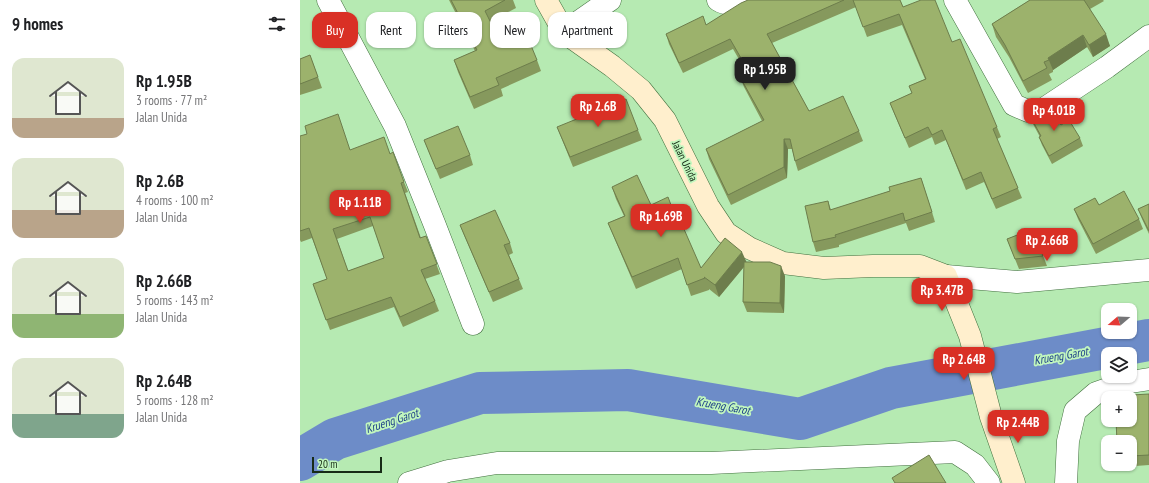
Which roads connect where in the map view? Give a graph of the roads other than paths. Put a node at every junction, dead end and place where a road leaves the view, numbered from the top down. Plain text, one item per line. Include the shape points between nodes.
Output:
1 (328, 0) edge
2 (546, 0) edge
3 (610, 0) edge
4 (718, 0) edge
5 (745, 0) edge
6 (955, 0) edge
7 (553, 12) edge
8 (593, 12) edge
9 (1149, 36) edge
10 (587, 48) edge
11 (1149, 270) edge
12 (946, 276) junction
13 (473, 324) dead end
14 (1149, 379) edge
15 (408, 483) edge
16 (989, 483) edge
17 (1014, 483) edge
18 (1066, 483) edge

1 - 13 street via 395,126
2 - 7 street, Jalan Unida
3 - 8 street
4 - 5 street via 734,4
6 - 9 street via 1014,105 1028,111 1042,110
10 - 12 street, Jalan Unida via 641,90 666,120 708,206 726,233 749,248 783,263 824,268 920,266
11 - 12 street via 1017,282
12 - 17 street via 970,336 990,417
14 - 18 street via 1124,382 1096,393 1075,411 1068,441
15 - 16 street via 448,470 497,463 711,463 955,452 976,465

